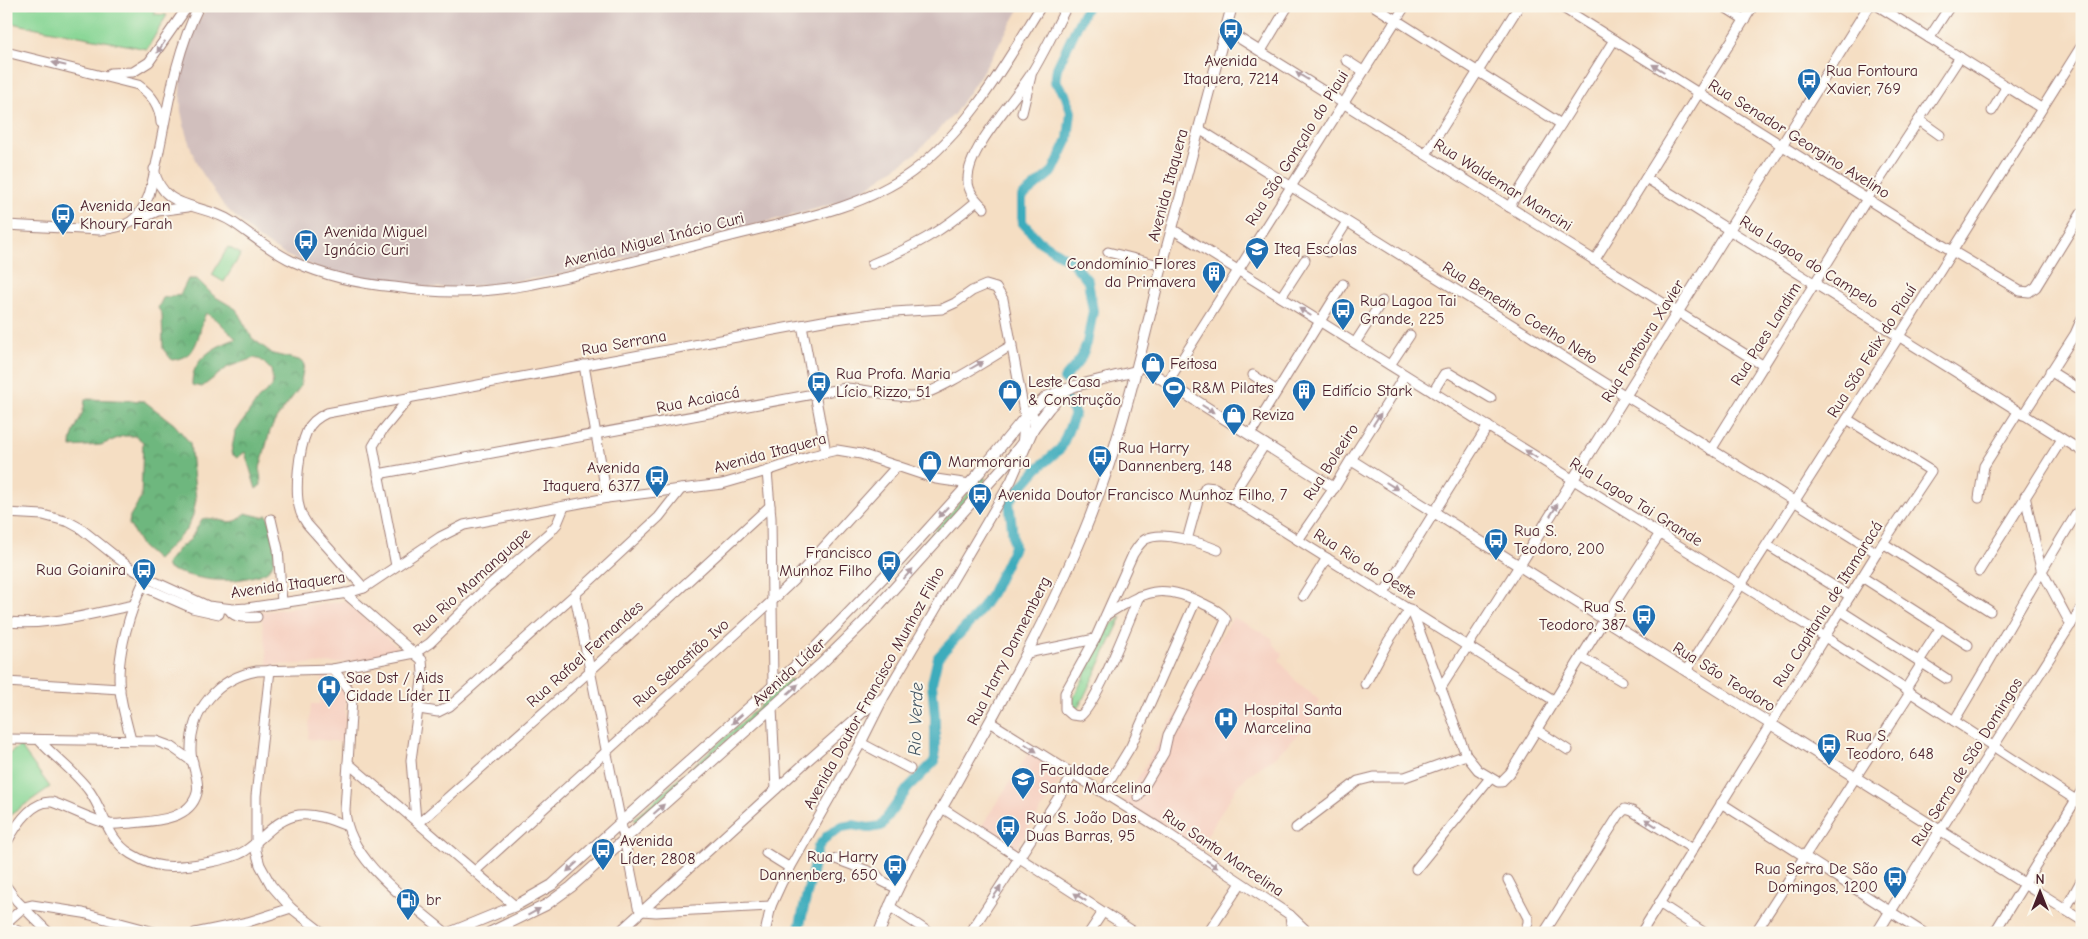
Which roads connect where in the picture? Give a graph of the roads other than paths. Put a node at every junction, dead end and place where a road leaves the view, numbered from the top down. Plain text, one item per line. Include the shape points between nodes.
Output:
1 (188, 6) edge
2 (200, 6) edge
3 (1041, 6) edge
4 (1067, 6) edge
5 (1232, 6) edge
6 (1288, 6) edge
7 (1374, 6) edge
8 (1404, 6) edge
9 (1519, 6) edge
10 (1560, 6) edge
11 (1723, 6) edge
12 (1753, 6) edge
13 (1869, 6) edge
14 (1878, 6) edge
15 (1950, 6) edge
16 (1396, 20) junction
17 (1745, 20) junction
18 (1226, 30) junction
19 (1929, 38) junction
20 (1614, 40) junction
21 (2082, 45) edge
22 (1261, 51) junction
23 (6, 52) edge
24 (1960, 57) junction
25 (1346, 60) dead end
26 (1363, 71) junction
27 (1479, 71) junction
28 (90, 72) junction
29 (1031, 74) junction
30 (2007, 86) junction
31 (1699, 94) junction
32 (1343, 102) junction
33 (2041, 108) junction
34 (1992, 112) dead end
35 (1022, 113) dead end
36 (1918, 120) junction
37 (1561, 124) junction
38 (1199, 129) junction
39 (1940, 135) dead end
40 (161, 136) junction
41 (1782, 146) junction
42 (1426, 154) junction
43 (154, 169) junction
44 (1646, 178) junction
45 (1290, 187) junction
46 (1868, 199) junction
47 (977, 201) junction
48 (200, 207) junction
49 (1509, 207) junction
50 (984, 208) dead end
51 (2082, 212) edge
52 (2079, 221) edge
53 (132, 222) junction
54 (1347, 222) junction
55 (6, 225) edge
56 (1172, 229) junction
57 (1729, 230) junction
58 (1952, 251) junction
59 (1108, 252) dead end
60 (1328, 252) dead end
61 (1305, 260) dead end
62 (1594, 261) junction
63 (872, 264) dead end
64 (1162, 266) junction
65 (1237, 270) junction
66 (1816, 283) junction
67 (1343, 284) dead end
68 (1281, 297) junction
69 (1382, 301) dead end
70 (1678, 314) junction
71 (2082, 318) edge
72 (1319, 321) junction
73 (802, 325) junction
74 (1410, 335) dead end
75 (1900, 336) junction
76 (2078, 336) edge
77 (1354, 343) junction
78 (1012, 344) junction
79 (584, 365) junction
80 (1390, 366) junction
81 (1764, 366) junction
82 (1136, 368) junction
83 (2050, 371) junction
84 (1253, 375) dead end
85 (1405, 375) junction
86 (1167, 382) junction
87 (1068, 388) junction
88 (1278, 391) junction
89 (2082, 391) edge
90 (1433, 392) junction
91 (814, 393) junction
92 (410, 397) junction
93 (1491, 398) dead end
94 (1625, 398) junction
95 (2021, 413) junction
96 (1027, 415) junction
97 (1847, 420) junction
98 (1488, 426) junction
99 (1034, 428) junction
100 (595, 434) junction
101 (1250, 435) junction
102 (2062, 439) junction
103 (1265, 444) junction
104 (1022, 445) junction
105 (1711, 450) junction
106 (2082, 451) edge
107 (826, 452) junction
108 (1351, 460) junction
109 (1020, 463) junction
110 (897, 466) junction
111 (767, 471) junction
112 (378, 474) junction
113 (1572, 480) junction
114 (970, 484) junction
115 (1334, 488) junction
116 (681, 489) junction
117 (2025, 496) junction
118 (1230, 497) junction
119 (607, 498) junction
120 (1979, 498) dead end
121 (1794, 503) junction
122 (564, 506) junction
123 (770, 506) junction
124 (2082, 506) edge
125 (6, 513) edge
126 (1434, 513) junction
127 (271, 518) dead end
128 (1659, 534) junction
129 (1187, 540) junction
130 (1298, 540) junction
131 (1883, 543) junction
132 (1766, 545) junction
133 (1218, 550) dead end
134 (1877, 553) junction
135 (1327, 558) junction
136 (396, 566) junction
137 (1519, 566) junction
138 (2041, 569) junction
139 (1979, 572) dead end
140 (1862, 577) junction
141 (144, 581) junction
142 (1741, 585) junction
143 (364, 588) junction
144 (345, 593) junction
145 (1384, 593) junction
146 (575, 596) junction
147 (1139, 596) junction
148 (1303, 596) dead end
149 (1850, 596) junction
150 (1196, 600) junction
151 (772, 601) junction
152 (282, 602) junction
153 (134, 605) junction
154 (2082, 607) edge
155 (225, 608) junction
156 (1411, 610) junction
157 (1841, 611) junction
158 (1990, 611) dead end
159 (1106, 615) junction
160 (257, 617) dead end
161 (1604, 620) junction
162 (6, 622) edge
163 (2071, 625) junction
164 (1941, 628) junction
165 (1825, 637) junction
166 (1095, 639) junction
167 (1968, 645) dead end
168 (1468, 646) junction
169 (415, 653) junction
170 (1027, 653) junction
171 (1581, 656) junction
172 (1921, 662) junction
173 (333, 668) junction
174 (270, 670) junction
175 (590, 671) junction
176 (1686, 671) junction
177 (1947, 679) dead end
178 (1622, 681) dead end
179 (6, 682) edge
180 (1365, 684) dead end
181 (773, 686) junction
182 (120, 689) junction
183 (1440, 689) junction
184 (1907, 692) junction
185 (884, 696) junction
186 (1555, 701) junction
187 (772, 708) junction
188 (419, 709) junction
189 (990, 722) junction
190 (1954, 722) junction
191 (1770, 724) junction
192 (1537, 730) junction
193 (6, 740) edge
194 (39, 740) junction
195 (131, 740) junction
196 (861, 743) junction
197 (1994, 748) junction
198 (1568, 750) dead end
199 (606, 751) junction
200 (1466, 755) junction
201 (192, 762) junction
202 (348, 763) junction
203 (910, 769) dead end
204 (1074, 775) junction
205 (1854, 777) junction
206 (1490, 778) junction
207 (776, 789) junction
208 (2082, 790) edge
209 (1103, 792) junction
210 (1138, 796) dead end
211 (2079, 802) edge
212 (1721, 803) junction
213 (942, 808) junction
214 (104, 822) junction
215 (417, 822) junction
216 (621, 823) junction
217 (347, 826) junction
218 (1296, 828) dead end
219 (1940, 830) junction
220 (624, 840) junction
221 (255, 842) junction
222 (6, 844) edge
223 (1693, 849) junction
224 (766, 853) dead end
225 (1803, 857) junction
226 (836, 859) dead end
227 (1020, 859) junction
228 (790, 868) junction
229 (1416, 869) dead end
230 (475, 871) junction
231 (2082, 879) edge
232 (1508, 880) dead end
233 (1241, 883) junction
234 (2024, 884) junction
235 (6, 886) edge
236 (898, 889) junction
237 (1659, 903) junction
238 (515, 906) junction
239 (771, 906) junction
240 (889, 906) junction
241 (24, 907) junction
242 (292, 908) junction
243 (642, 910) junction
244 (2064, 910) junction
245 (1890, 911) junction
246 (1103, 912) junction
247 (1290, 915) junction
248 (2082, 920) edge
249 (6, 924) edge
250 (23, 933) edge
251 (49, 933) edge
252 (158, 933) edge
253 (195, 933) edge
254 (323, 933) edge
255 (447, 933) edge
256 (490, 933) edge
257 (618, 933) edge
258 (765, 933) edge
259 (879, 933) edge
260 (930, 933) edge
261 (970, 933) edge
262 (1089, 933) edge
263 (1136, 933) edge
264 (1208, 933) edge
265 (1292, 933) edge
266 (1309, 933) edge
267 (1495, 933) edge
268 (1511, 933) edge
269 (1524, 933) edge
270 (1544, 933) edge
271 (1641, 933) edge
272 (1705, 933) edge
273 (1755, 933) edge
274 (1877, 933) edge
275 (1924, 933) edge
276 (1994, 933) edge

1 -> 28 street via 157,54 142,68 121,73
2 - 40 street via 182,46
3 - 48 street, Avenida Miguel Inácio Curi via 962,125 929,158 893,184 864,198 810,216 564,278 501,289 458,292 375,285 292,261 232,221
4 - 29 street
5 - 18 main road, Avenida Itaquera
6 - 22 street
7 - 16 street
8 - 16 street, Rua São Gonçalo do Piaui
9 - 27 street
10 - 20 street, Rua Senador Georgino Avelino
11 - 17 street
12 - 17 street
13 - 41 main road, Rua Fontoura Xavier
14 - 19 street
15 - 19 street
16 - 26 street, Rua São Gonçalo do Piaui
16 - 27 street
17 - 31 street
18 - 22 street, Rua Waldemar Mancini
18 - 38 main road, Avenida Itaquera
19 - 24 street
31 -> 20 street, Rua Senador Georgino Avelino
20 - 37 street
21 - 33 street, Rua São Felix do Piauí
32 -> 22 street, Rua Waldemar Mancini
28 -> 23 street
24 - 30 street
24 - 36 street, Rua Paes Landim
25 - 26 street
26 - 32 street, Rua São Gonçalo do Piaui
27 - 37 street
27 - 42 street
28 - 40 street via 130,82 147,91 159,111
29 - 35 street
29 - 47 street via 973,159 967,179
30 - 33 street
30 - 34 street
31 - 41 street, Rua Senador Georgino Avelino
31 - 44 street
32 - 42 street, Rua Waldemar Mancini
32 - 45 street, Rua São Gonçalo do Piaui
33 - 58 street, Rua São Felix do Piauí
36 - 39 street
36 - 46 street, Rua Paes Landim
37 - 49 street
38 - 45 street, Rua Benedito Coelho Neto
38 - 56 main road, Avenida Itaquera
40 - 43 street
41 - 46 street, Rua Senador Georgino Avelino
41 - 57 main road, Rua Fontoura Xavier
42 - 49 street, Rua Waldemar Mancini
43 - 48 street, Avenida Miguel Inácio Curi via 157,182 172,199
43 - 53 street via 149,195
44 - 57 street, Rua Lagoa do Campelo
44 - 62 street
45 - 54 street, Rua Benedito Coelho Neto
45 - 65 street, Rua São Gonçalo do Piaui
46 - 58 street, Rua Senador Georgino Avelino
46 - 66 street, Rua Paes Landim
47 - 50 street
47 - 63 street via 927,239
48 - 53 street, Avenida Miguel Inácio Curi via 169,208
49 - 62 street, Rua Waldemar Mancini
51 - 52 street
52 - 58 street, Rua Senador Georgino Avelino via 2032,291 2024,292 2003,282
53 - 55 street via 100,230
54 - 60 street
54 - 94 street, Rua Benedito Coelho Neto
56 - 64 main road, Avenida Itaquera
56 - 65 street, Rua Lagoa Tai Grande
57 - 66 street, Rua Lagoa do Campelo
57 - 70 main road, Rua Fontoura Xavier
58 - 75 street, Rua São Felix do Piauí
59 - 64 street
61 - 68 street
62 - 70 street, Rua Waldemar Mancini
64 - 82 main road, Avenida Itaquera
65 - 68 street, Rua Lagoa Tai Grande
65 - 86 street, Rua São Gonçalo do Piaui
66 - 75 street, Rua Lagoa do Campelo
66 - 81 street, Rua Paes Landim
67 - 72 street
72 -> 68 street, Rua Lagoa Tai Grande
69 - 77 street
70 - 81 street, Rua Waldemar Mancini
70 - 94 main road, Rua Fontoura Xavier
71 - 76 street
72 - 77 street, Rua Lagoa Tai Grande
72 - 88 street
73 - 78 street, Rua Serrana via 869,314 942,309 980,287 992,286 1003,299
73 - 79 street, Rua Serrana
73 - 91 street
74 - 80 street
75 - 95 street, Rua Lagoa do Campelo
75 - 97 street, Rua São Felix do Piauí
76 - 83 street
77 - 80 street, Rua Lagoa Tai Grande
91 -> 78 street, Rua Acaiacá via 846,388 898,396 921,395
78 - 96 street, Rua Serrana
79 - 92 street, Rua Serrana
79 - 100 street
80 - 85 street, Rua Lagoa Tai Grande
81 - 105 street, Rua Paes Landim
82 - 86 main road
82 - 87 main road
82 - 170 main road, Rua Harry Dannemberg via 1101,490
83 - 89 street
83 - 95 street
84 - 88 street
85 - 90 street, Rua Lagoa Tai Grande
108 -> 85 street, Rua Boleeiro
86 -> 101 main road
87 - 96 main road via 1046,397
87 - 99 main road, Avenida Líder
88 - 101 street
90 - 93 street via 1444,374 1449,373
90 - 98 street, Rua Lagoa Tai Grande
91 - 100 street, Rua Acaiacá
91 - 107 street
92 - 112 street via 375,441
92 - 143 street, Rua Serrana via 318,417 307,432 303,445 298,483 300,512
94 - 105 street, Rua Benedito Coelho Neto
94 - 113 main road, Rua Fontoura Xavier
95 - 102 street, Rua Lagoa do Campelo
95 - 120 street via 1989,455
96 - 99 street via 1034,417
96 - 104 street, Avenida Doutor Francisco Munhoz Filho
96 - 114 main road
97 - 121 street, Rua São Felix do Piauí
97 - 131 street, Rua Capitania de Itamaracá via 1931,471
113 -> 98 street, Rua Lagoa Tai Grande
98 - 126 street
99 - 104 main road, Avenida Líder
99 - 109 street, Avenida Doutor Francisco Munhoz Filho
100 - 112 street, Rua Acaiacá
100 - 119 street
101 - 103 main road
102 - 106 street, Rua Lagoa do Campelo
102 - 117 street
103 - 115 main road
103 - 118 street
104 - 109 street, Avenida Doutor Francisco Munhoz Filho
187 -> 104 main road, Avenida Líder via 881,604
105 - 121 street, Rua Benedito Coelho Neto
107 - 110 street, Avenida Itaquera via 849,451
107 - 111 street, Avenida Itaquera
108 - 115 main road, Rua Boleeiro
108 -> 126 main road, Rua São Teodoro
109 - 185 street, Avenida Doutor Francisco Munhoz Filho
110 - 114 street, Avenida Itaquera via 936,479
110 - 151 street, Rua Sebastião Ivo
111 - 116 street, Avenida Itaquera via 730,482
111 - 123 street
112 - 136 street
113 - 128 street, Rua Lagoa Tai Grande
137 -> 113 main road, Rua Fontoura Xavier
114 -> 181 main road, Avenida Líder via 866,596
115 - 130 street, Rua Boleeiro
116 - 119 street, Avenida Itaquera
116 - 146 street via 659,517
117 - 138 street
117 - 139 street
118 - 129 street, Rua Rio do Oeste via 1211,486 1203,490
118 - 130 street, Rua Rio do Oeste
119 - 122 street, Avenida Itaquera
121 - 132 street, Rua São Felix do Piauí
121 - 134 street, Rua Benedito Coelho Neto
122 - 136 street, Avenida Itaquera via 464,525
122 - 169 street, Rua Rio Mamanguape via 550,532
123 - 151 street
123 - 175 street, Rua Rafael Fernandes
124 - 138 street
125 - 141 street via 69,522
126 - 137 main road, Rua São Teodoro
126 - 145 street
127 - 152 street via 278,549
128 - 142 street, Rua Lagoa Tai Grande
128 - 161 street
129 - 133 street
129 - 159 street via 1154,536 1141,543
130 - 135 street, Rua Rio do Oeste
131 - 134 street, Rua Capitania de Itamaracá
131 - 158 street
132 - 142 street, Rua São Felix do Piauí
132 - 149 street
134 - 140 street, Rua Capitania de Itamaracá
135 - 145 street, Rua Rio do Oeste
135 - 148 street
136 - 143 street, Avenida Itaquera
137 - 161 main road, Rua São Teodoro
137 - 168 street, Rua Fontoura Xavier
138 - 163 street
138 - 190 street
140 - 149 street, Rua Capitania de Itamaracá
140 - 164 street
141 - 153 street
141 - 155 street, Avenida Itaquera via 201,611 218,614
142 - 165 street, Rua Lagoa Tai Grande
142 - 176 street, Rua São Felix do Piauí
143 - 144 street, Avenida Itaquera
144 - 152 street, Avenida Itaquera
144 - 169 street
145 - 156 street, Rua Rio do Oeste
146 - 175 street
146 - 188 street via 443,711 432,713
147 - 150 street via 1168,591
147 - 159 street
147 - 166 street via 1088,710 1076,716 1065,709 1064,700
149 - 157 street, Rua Capitania de Itamaracá
150 - 209 street via 1134,740
150 - 210 street via 1219,612 1225,617 1225,623 1168,735 1164,752
151 - 181 street
151 - 199 street, Rua Sebastião Ivo
152 - 155 street, Avenida Itaquera
153 - 162 street via 58,622
153 - 182 street via 120,664
154 - 163 street, Rua Serra de São Domingos
155 - 160 street via 238,617
156 - 168 street, Rua Rio do Oeste
156 - 180 street via 1389,640
156 - 183 street
157 - 165 street, Rua Capitania de Itamaracá
157 - 172 street
159 - 166 street
161 - 171 street
161 - 176 main road, Rua São Teodoro
163 - 197 street, Rua Serra de São Domingos
164 - 167 street
164 - 172 street
165 - 184 street, Rua Lagoa Tai Grande
165 - 191 street, Rua Capitania de Itamaracá
166 - 170 street
168 - 183 street, Rua Fontoura Xavier
168 - 186 street, Rua Rio do Oeste
169 - 173 street, Rua Rio Mamanguape
169 - 188 street via 423,665
170 - 189 main road, Rua Harry Dannemberg
171 - 178 street
171 - 186 street
172 - 177 street
172 - 184 street
173 - 174 street, Rua Rio Mamanguape
173 - 202 street via 352,699
174 - 201 street, Rua Rio Mamanguape via 245,673 212,693 194,727
174 - 221 street via 256,796
175 - 199 street
175 - 215 street, Rua Rafael Fernandes
176 - 191 main road, Rua São Teodoro
179 - 182 street
181 -> 216 main road, Avenida Líder
182 - 195 street
183 - 200 street
184 - 190 street, Rua Lagoa Tai Grande
184 - 205 street
185 - 196 street, Avenida Doutor Francisco Munhoz Filho
185 - 207 street
186 - 192 street
187 - 207 street
220 -> 187 main road, Avenida Líder
188 - 215 street via 411,760
189 -> 204 street, Rua Santa Marcelina
189 - 213 main road, Rua Harry Dannemberg
190 - 197 street, Rua Lagoa Tai Grande
191 - 205 main road, Rua São Teodoro
191 - 212 street, Rua Capitania de Itamaracá
192 - 198 street
192 - 206 street via 1505,780 1498,782
193 - 194 street
194 - 195 street
194 - 214 street via 81,780
195 - 201 street via 156,740
196 - 203 street
196 - 228 street, Avenida Doutor Francisco Munhoz Filho
197 - 211 street, Rua Lagoa Tai Grande
197 - 219 street, Rua Serra de São Domingos
199 - 216 street
199 - 230 street, Rua Sebastião Ivo
200 - 206 street
200 - 218 street via 1404,777 1374,777 1358,781
201 - 214 street, Rua Rio Mamanguape via 198,788 185,811 164,819
202 - 215 street
202 - 217 street
204 - 209 street, Rua Santa Marcelina
204 - 227 street
205 - 219 main road, Rua São Teodoro
205 - 225 street
206 - 229 street
207 - 243 street
208 - 211 street
209 -> 233 street, Rua Santa Marcelina
211 - 234 street
212 - 223 street, Rua Capitania de Itamaracá
212 - 225 street
213 - 227 street
213 - 236 main road, Rua Harry Dannemberg
214 - 221 street via 118,844 131,854 163,866 232,857
214 - 222 street, Rua Rio Mamanguape via 46,801 27,814
215 - 230 street
216 - 220 street
216 -> 238 main road, Avenida Líder via 552,885
217 - 221 street via 311,815 298,816 285,820
217 - 255 street via 356,846 387,882
219 - 234 main road, Rua São Teodoro
219 - 245 main road, Rua Serra de São Domingos
220 - 243 street via 636,902
256 -> 220 main road, Avenida Líder via 546,905
221 - 242 street via 264,874
223 - 237 street, Rua Capitania de Itamaracá
223 -> 270 street via 1625,809
224 - 228 street
225 - 245 street
225 - 273 street
226 - 236 street via 876,874
246 -> 227 street
261 -> 227 street
228 - 239 street, Avenida Doutor Francisco Munhoz Filho
230 - 238 street
231 - 244 street
232 - 269 street via 1528,918
233 - 247 street, Rua Santa Marcelina
233 - 264 street
234 - 244 main road, Rua São Teodoro
234 - 276 street
235 - 241 street
236 - 240 main road, Rua Harry Dannemberg
237 - 271 street, Rua Capitania de Itamaracá
237 - 272 street
238 - 255 main road, Avenida Líder
239 - 243 street
239 - 258 street, Avenida Doutor Francisco Munhoz Filho
240 - 259 main road, Rua Harry Dannemberg
240 - 260 street
241 - 249 street
241 - 251 street
241 - 252 street via 32,905 65,910
242 - 253 street via 248,922
242 - 254 street
243 - 257 street
244 - 248 main road, Rua São Teodoro
245 - 274 main road, Rua Serra de São Domingos
245 - 275 street
246 - 262 street
246 - 263 street
247 - 265 street
247 - 266 street, Rua Santa Marcelina
249 - 250 street
267 - 268 street

